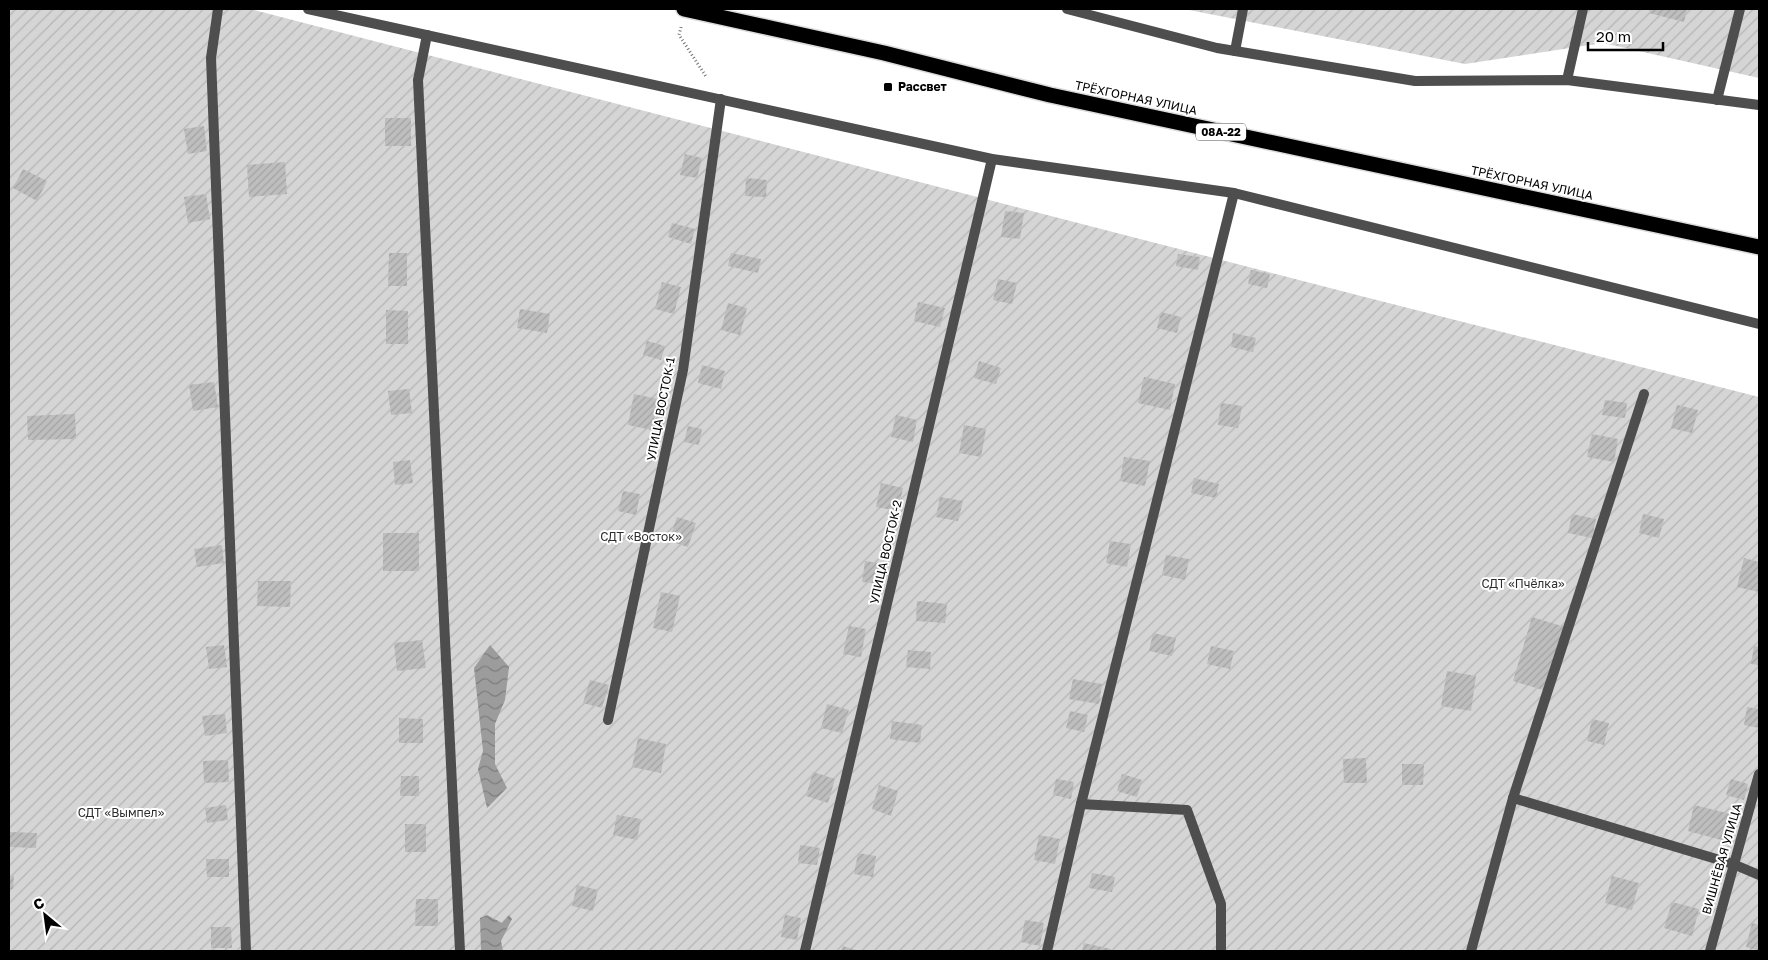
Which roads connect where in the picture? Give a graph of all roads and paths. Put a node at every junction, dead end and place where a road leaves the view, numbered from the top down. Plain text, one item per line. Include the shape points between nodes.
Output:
1 (218, 9) edge
2 (308, 9) edge
3 (685, 9) edge
4 (1067, 9) edge
5 (1243, 9) edge
6 (1583, 9) edge
7 (1740, 9) edge
8 (427, 34) junction
9 (1235, 51) junction
10 (1568, 80) junction
11 (721, 99) junction
12 (1717, 100) junction
13 (1759, 105) edge
14 (992, 159) junction
15 (1234, 193) junction
16 (1759, 247) edge
17 (1759, 324) edge
18 (1644, 394) dead end
19 (608, 720) dead end
20 (1759, 774) edge
21 (1513, 798) junction
22 (1081, 804) junction
23 (1733, 864) junction
24 (1759, 875) edge
25 (246, 951) edge
26 (460, 951) edge
27 (805, 951) edge
28 (1047, 951) edge
29 (1221, 951) edge
30 (1471, 951) edge
31 (1710, 951) edge

1 - 25 street via 212,58
2 - 8 street
3 - 11 path via 679,35
3 - 16 highway, ТРЁХГОРНАЯ УЛИЦА / 08А-22 via 884,53 1050,95
4 - 9 street
5 - 9 street
6 - 10 street
7 - 12 street
8 - 11 street
8 - 26 street via 418,80
9 - 10 street via 1415,81
10 - 12 street
11 - 14 street
11 - 19 street, УЛИЦА ВОСТОК-1 via 683,370
12 - 13 street
14 - 15 street
14 - 27 street, УЛИЦА ВОСТОК-2
15 - 17 street
15 - 22 street
18 - 21 street
20 - 23 street, ВИШНЁВАЯ УЛИЦА
21 - 23 street
21 - 30 street
22 - 28 street
22 - 29 street via 1187,810 1221,904
23 - 24 street
23 - 31 street, ВИШНЁВАЯ УЛИЦА

